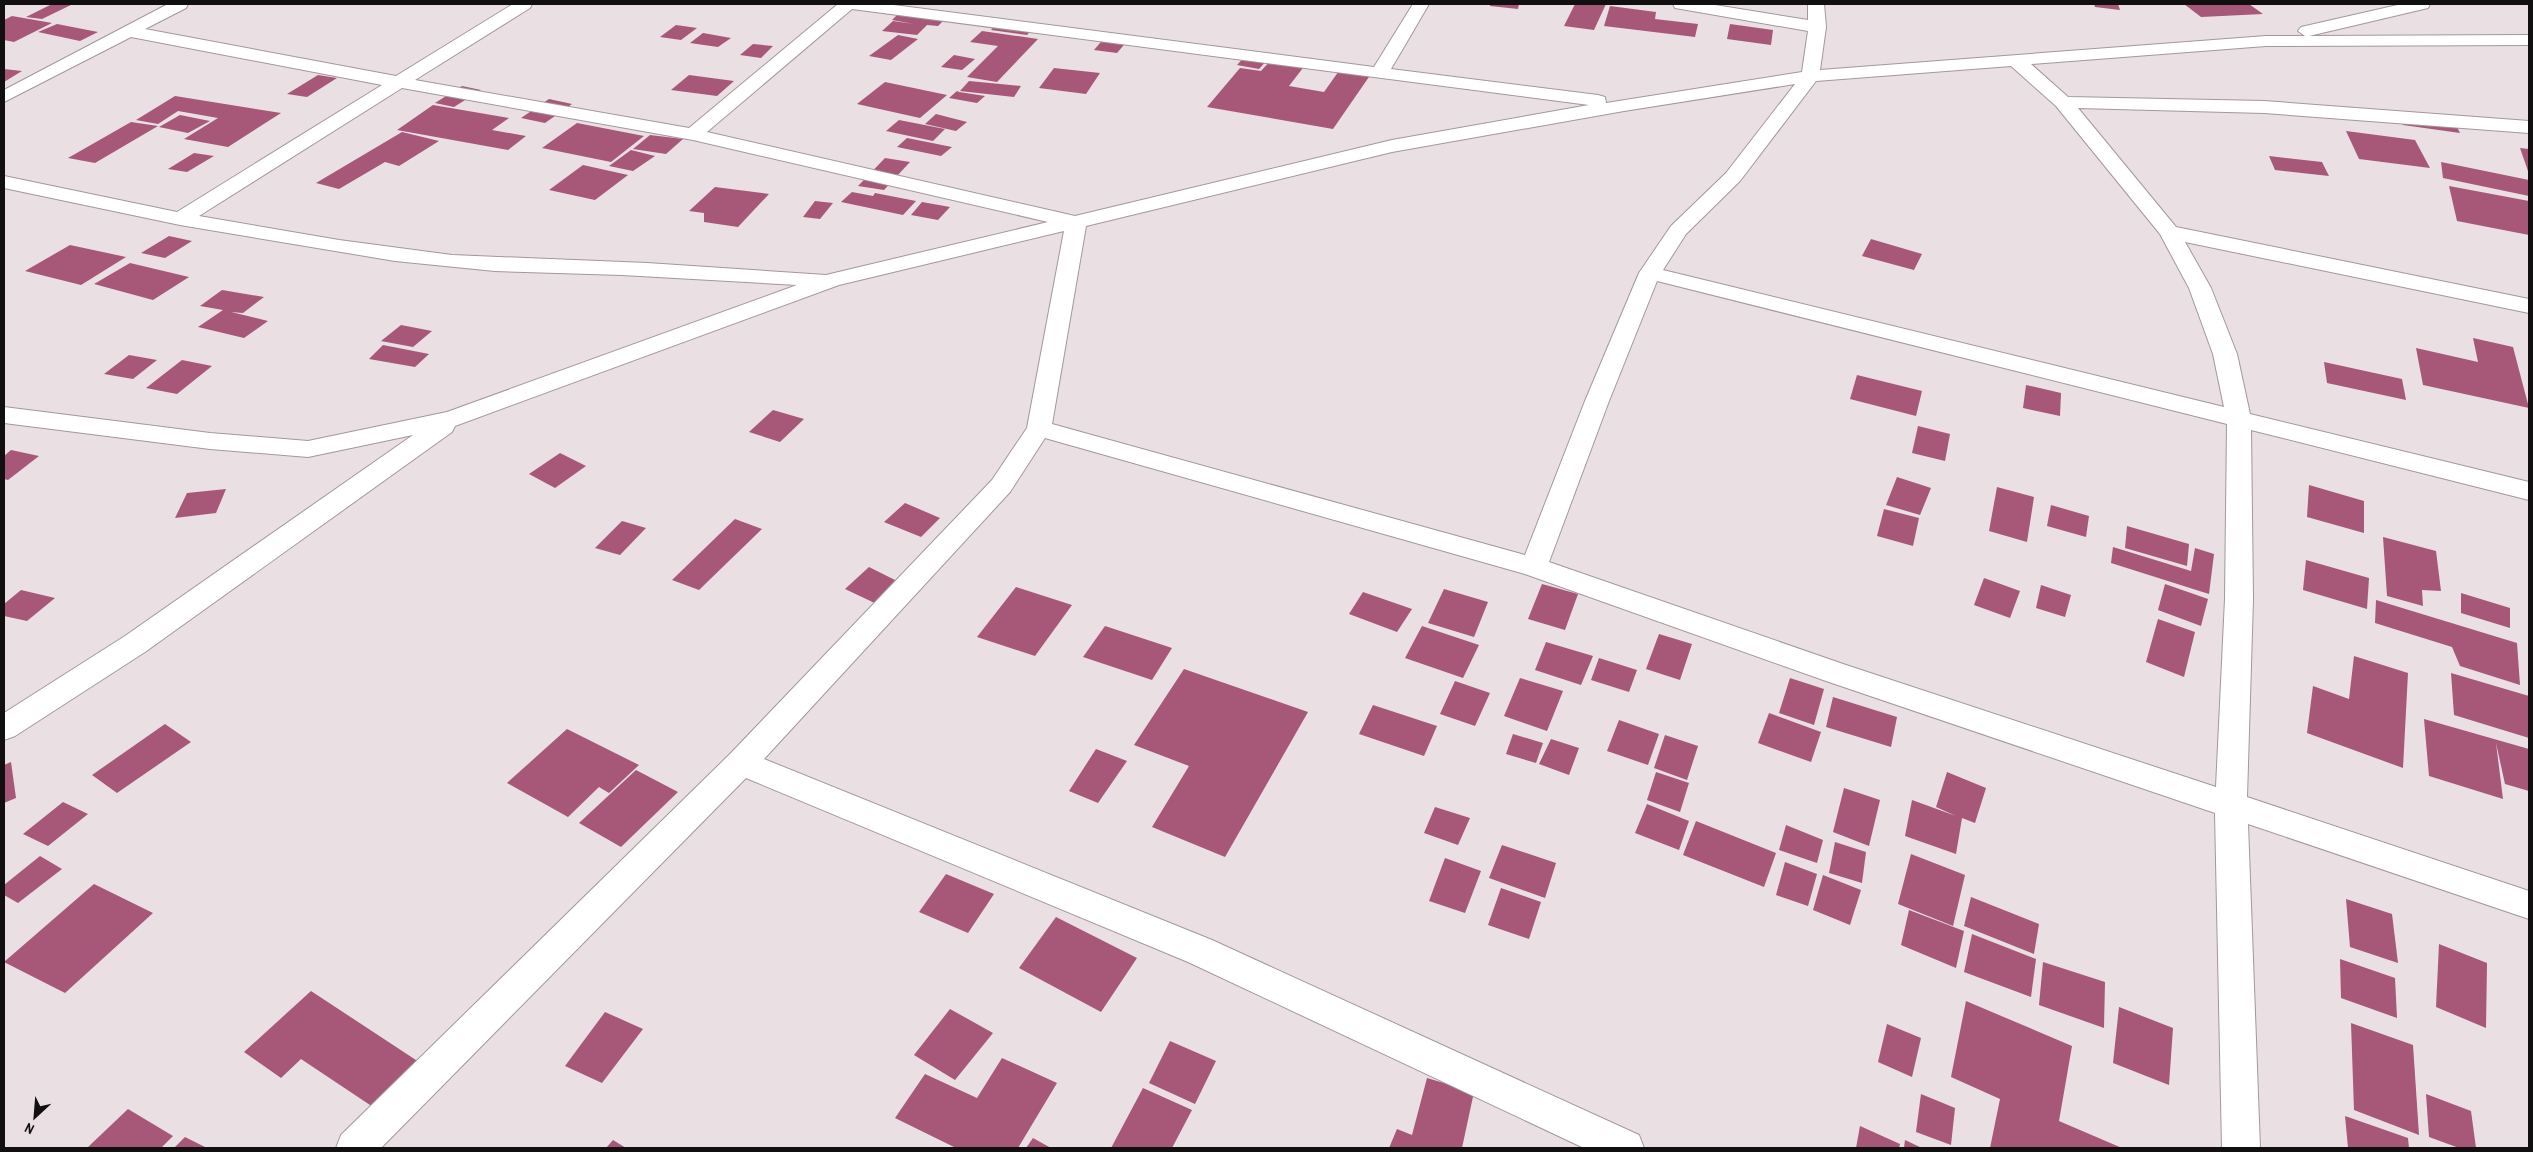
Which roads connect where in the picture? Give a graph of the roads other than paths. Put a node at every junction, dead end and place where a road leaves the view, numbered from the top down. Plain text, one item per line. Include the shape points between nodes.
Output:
1 (180, 4) edge
2 (524, 4) edge
3 (849, 4) edge
4 (1421, 4) edge
5 (1681, 4) edge
6 (2422, 4) edge
7 (1816, 15) edge
8 (128, 31) junction
9 (2529, 40) edge
10 (2266, 41) junction
11 (2014, 59) junction
12 (1379, 73) junction
13 (1810, 76) junction
14 (398, 82) junction
15 (4, 96) edge
16 (2063, 102) junction
17 (1624, 104) junction
18 (2529, 127) edge
19 (693, 134) junction
20 (4, 182) edge
21 (180, 219) junction
22 (1076, 222) junction
23 (2169, 232) junction
24 (1650, 274) junction
25 (832, 280) junction
26 (2529, 306) edge
27 (4, 415) edge
28 (452, 419) junction
29 (2239, 421) junction
30 (1039, 428) junction
31 (2529, 491) edge
32 (1534, 567) junction
33 (4, 728) edge
34 (741, 763) junction
35 (2231, 806) junction
36 (2529, 905) edge
37 (355, 1148) edge
38 (1625, 1148) edge
39 (2241, 1148) edge

1 - 8 street
2 - 14 street
3 - 12 street
3 - 19 street
4 - 12 street
5 - 7 street
6 - 10 street
7 - 13 street
8 - 14 street
8 - 15 street
9 - 10 street
10 - 11 street
11 - 13 street
11 - 16 street
12 - 17 street
13 - 17 street
13 - 24 street via 1734,177 1678,230
14 - 19 street
14 - 21 street
16 - 18 street via 2264,107
16 - 23 street
17 - 22 street via 1392,146
19 - 22 street
20 - 21 street
21 - 25 street via 380,253 454,262
22 - 25 street
22 - 30 street
23 - 26 street
23 - 29 street via 2200,288 2225,354
24 - 29 street
24 - 32 street via 1597,401
25 - 28 street
27 - 28 street via 308,450
28 - 33 street via 135,644
29 - 31 street
29 - 35 street via 2239,599
30 - 32 street
30 - 34 street via 1001,486
32 - 35 street
34 - 37 street
34 - 38 street via 1200,951
35 - 36 street
35 - 39 street

